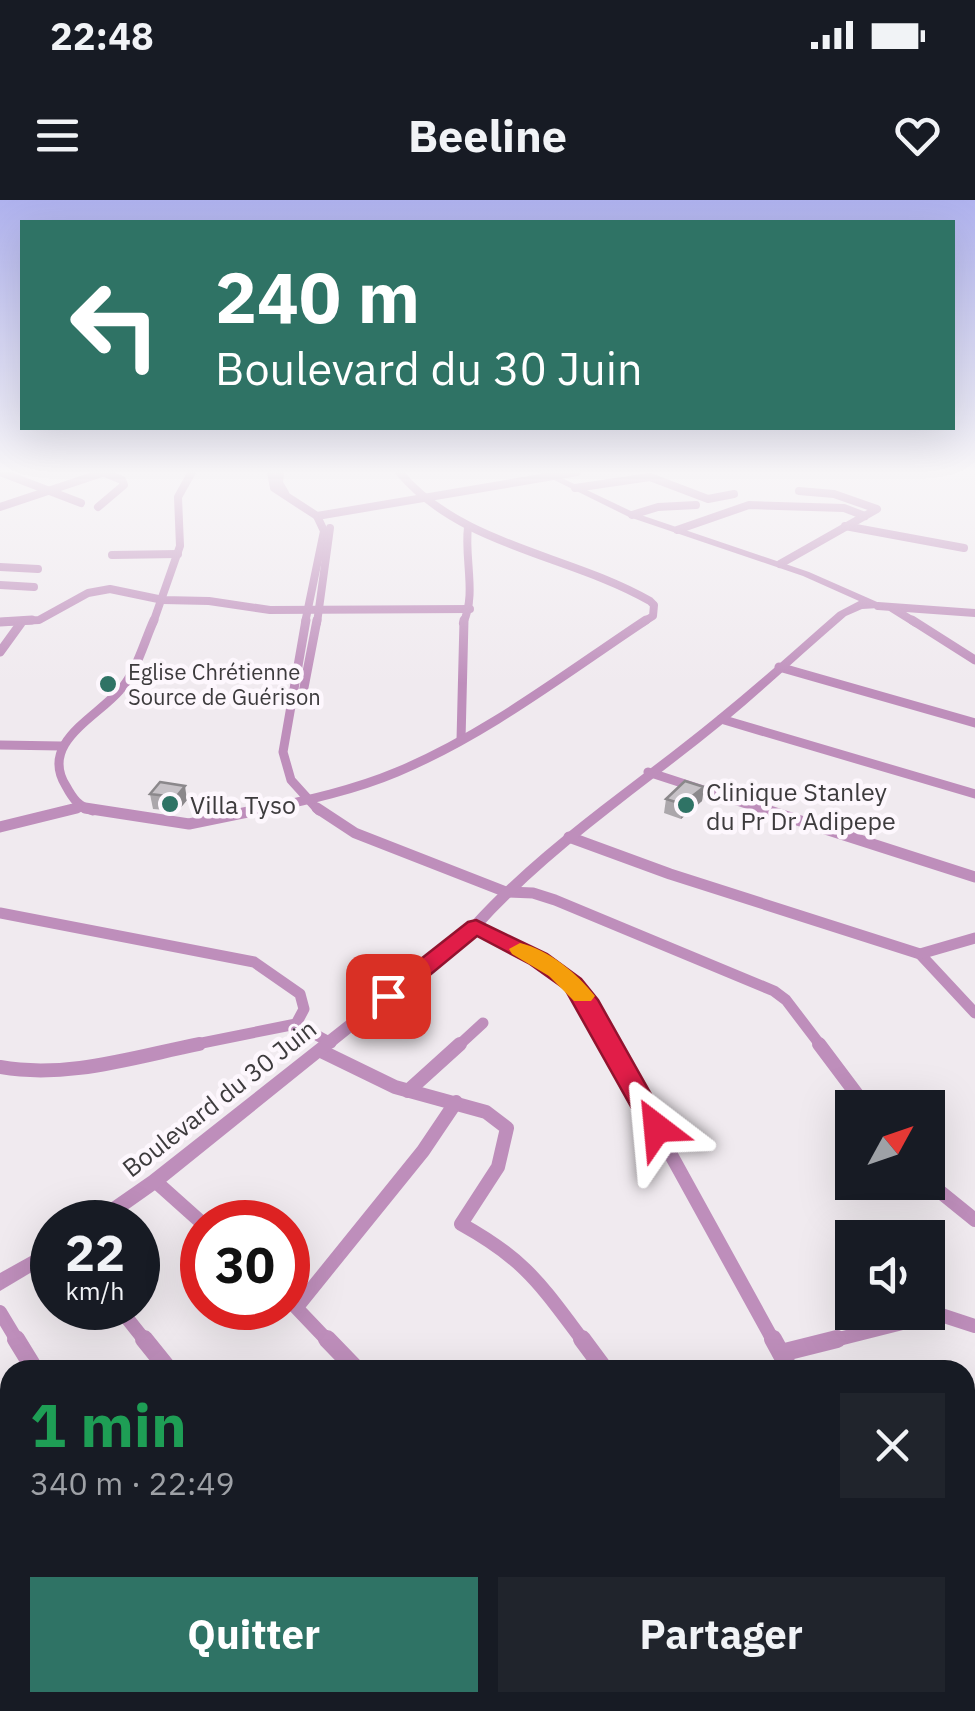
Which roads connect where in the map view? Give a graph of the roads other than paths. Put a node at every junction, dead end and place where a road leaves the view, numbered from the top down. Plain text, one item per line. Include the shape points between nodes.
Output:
1 (180, 543) edge
2 (321, 543) edge
3 (330, 543) edge
4 (466, 543) edge
5 (510, 543) edge
6 (715, 543) edge
7 (817, 543) edge
8 (934, 543) edge
9 (964, 548) dead end
10 (178, 554) junction
11 (112, 555) dead end
12 (780, 564) junction
13 (0, 567) edge
14 (38, 569) dead end
15 (0, 584) edge
16 (34, 587) dead end
17 (163, 600) junction
18 (869, 604) junction
19 (470, 608) junction
20 (892, 608) junction
21 (306, 612) junction
22 (320, 612) junction
23 (975, 613) edge
24 (0, 622) edge
25 (21, 623) junction
26 (302, 644) junction
27 (314, 645) junction
28 (0, 652) edge
29 (975, 660) edge
30 (779, 667) junction
31 (289, 702) junction
32 (721, 719) junction
33 (975, 723) edge
34 (461, 740) junction
35 (0, 745) edge
36 (61, 746) junction
37 (648, 772) junction
38 (975, 794) edge
39 (308, 800) junction
40 (80, 806) junction
41 (0, 827) edge
42 (569, 837) junction
43 (975, 877) edge
44 (506, 892) junction
45 (0, 913) edge
46 (476, 926) junction
47 (975, 938) edge
48 (920, 954) junction
49 (975, 1013) edge
50 (482, 1023) dead end
51 (296, 1024) junction
52 (326, 1047) junction
53 (0, 1067) edge
54 (854, 1090) edge
55 (408, 1092) junction
56 (456, 1102) junction
57 (156, 1182) junction
58 (945, 1196) edge
59 (129, 1200) edge
60 (180, 1203) edge
61 (975, 1220) edge
62 (30, 1264) edge
63 (0, 1282) edge
64 (310, 1283) edge
65 (0, 1312) edge
66 (310, 1322) edge
67 (975, 1326) edge
68 (137, 1330) edge
69 (780, 1353) junction
70 (29, 1360) edge
71 (162, 1360) edge
72 (346, 1360) edge
73 (598, 1360) edge
74 (784, 1360) edge

1 - 10 street
2 - 21 street
3 - 22 street
4 - 19 street
5 - 34 street via 618,582 650,601 654,613
6 - 12 street
7 - 12 street
8 - 9 street
10 - 11 street
10 - 17 street
12 - 18 street
13 - 14 street
15 - 16 street
17 - 21 street
17 - 25 street via 102,590
17 - 36 street via 123,688
18 - 20 street
18 - 30 street, Boulevard du 30 Juin via 842,614
19 - 22 street
19 - 34 street via 462,624
20 - 23 street
20 - 29 street
21 - 22 street
21 - 26 street
22 - 27 street
24 - 25 street
25 - 28 street
26 - 27 street
26 - 31 street
27 - 31 street via 302,698
30 - 32 street, Boulevard du 30 Juin
30 - 33 street
31 - 39 street via 283,752
32 - 37 street, Boulevard du 30 Juin
32 - 38 street
34 - 39 street via 417,765
35 - 36 street
36 - 40 street via 58,774
37 - 42 street, Boulevard du 30 Juin
37 - 43 street
39 - 40 street via 189,824
39 - 44 street via 356,833
40 - 41 street
42 - 44 street, Boulevard du 30 Juin
42 - 48 street
44 - 46 street, Boulevard du 30 Juin
44 - 54 street via 555,900 774,991
45 - 51 street via 254,962 300,994 304,1008
46 - 52 street, Boulevard du 30 Juin
46 - 69 street via 557,971 586,1000
47 - 48 street
48 - 49 street
50 - 55 street
51 - 52 street
51 - 53 street via 58,1072
52 - 55 street
52 - 57 street, Boulevard du 30 Juin
55 - 56 street
56 - 64 street via 392,1192
56 - 73 street via 491,1113 507,1128 490,1182 461,1224 530,1270
57 - 59 street, Boulevard du 30 Juin
57 - 60 street
58 - 61 street
62 - 63 street
65 - 70 street
66 - 72 street
67 - 69 street via 938,1314
68 - 71 street
69 - 74 street

